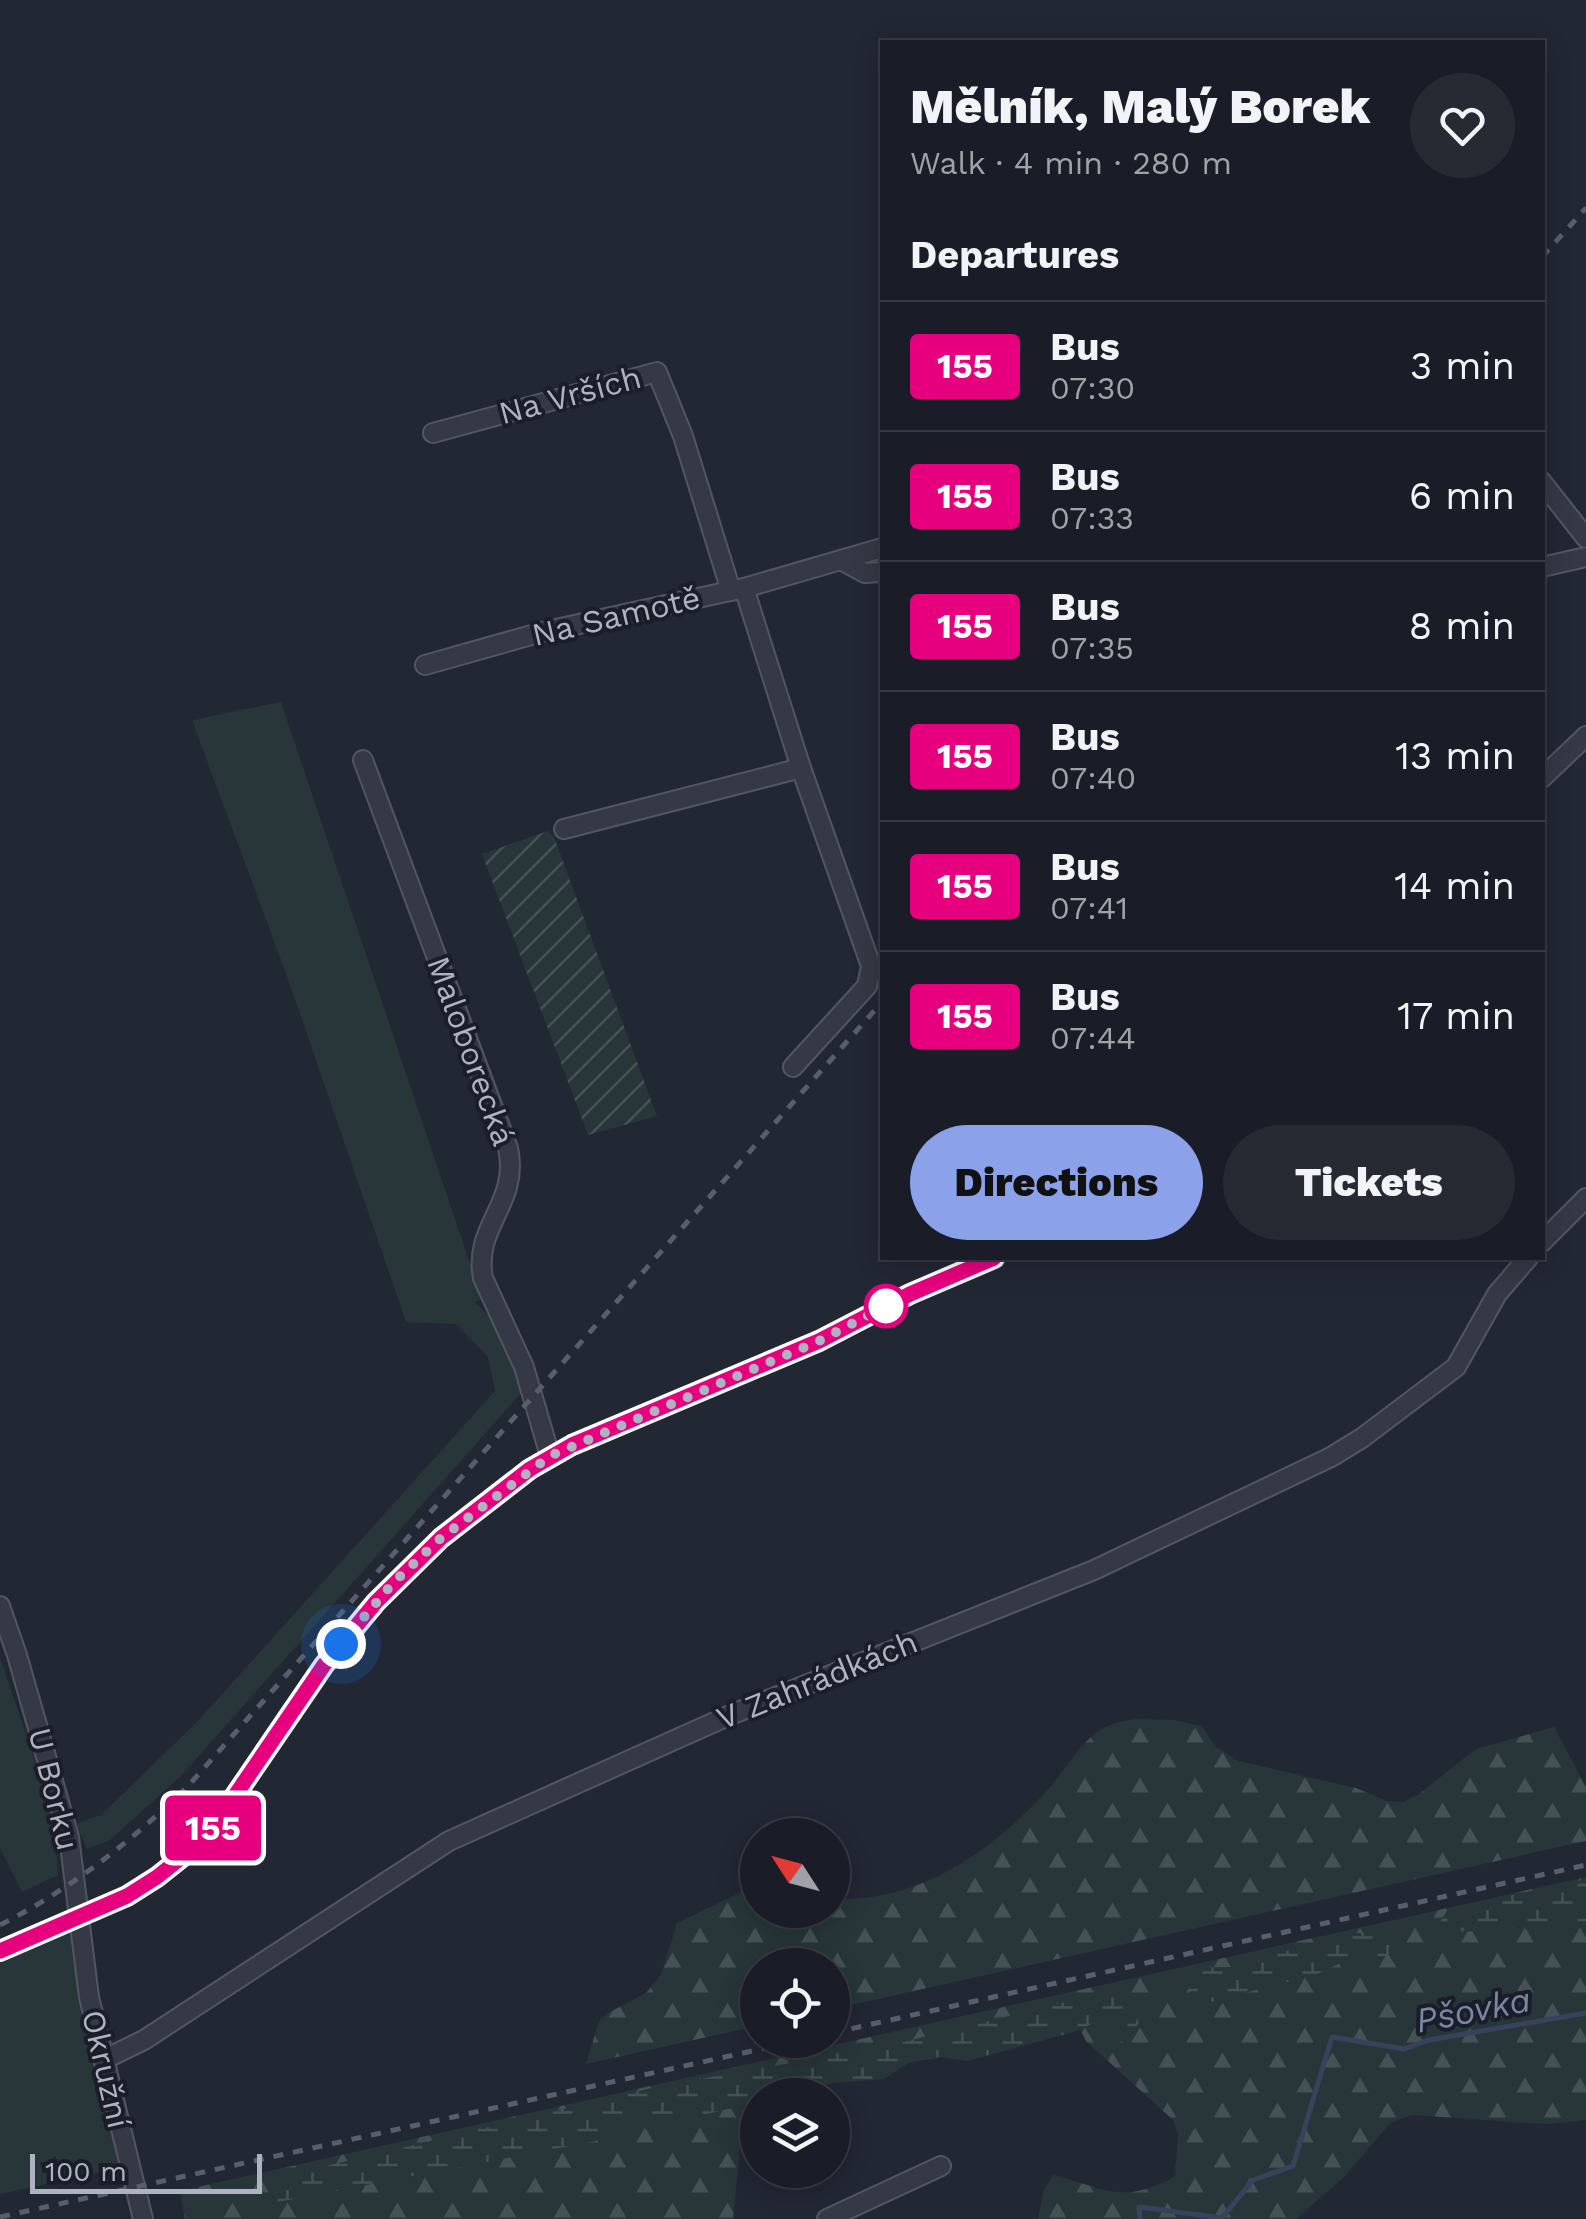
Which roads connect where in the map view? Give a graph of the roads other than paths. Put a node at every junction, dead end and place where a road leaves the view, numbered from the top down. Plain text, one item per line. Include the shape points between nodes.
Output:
1 (432, 432) dead end
2 (1545, 486) edge
3 (1586, 538) edge
4 (880, 549) edge
5 (1586, 557) edge
6 (841, 560) junction
7 (1545, 566) edge
8 (880, 572) edge
9 (737, 589) junction
10 (426, 665) dead end
11 (1586, 736) edge
12 (364, 760) dead end
13 (801, 768) junction
14 (1545, 775) edge
15 (564, 828) dead end
16 (793, 1067) dead end
17 (1586, 1198) edge
18 (1545, 1239) edge
19 (989, 1260) edge
20 (1526, 1260) edge
21 (550, 1456) junction
22 (0, 1606) edge
23 (78, 1917) junction
24 (0, 1951) edge
25 (103, 2060) junction
26 (941, 2166) dead end
27 (142, 2219) edge
28 (827, 2219) edge

1 - 9 street, Na Vrších via 657,372
2 - 3 street
4 - 6 street, Na Samotě
5 - 7 street
6 - 8 street via 865,573
6 - 9 street, Na Samotě
9 - 10 street, Na Samotě
9 - 13 street, Na Samotě
11 - 14 street
12 - 21 street, Maloborecká via 508,1148 510,1184 480,1264 524,1367
13 - 15 street
13 - 16 street, Na Samotě via 872,974
17 - 18 street
19 - 21 street
20 - 25 street, V Zahrádkách via 1503,1284 1456,1367 1331,1457 1094,1570 728,1716 449,1841 144,2040
21 - 23 street via 393,1583 324,1665 206,1838 127,1896
22 - 23 street, U Borku via 69,1837
23 - 24 street
23 - 25 street, Okružní
25 - 27 street, Okružní
26 - 28 street

